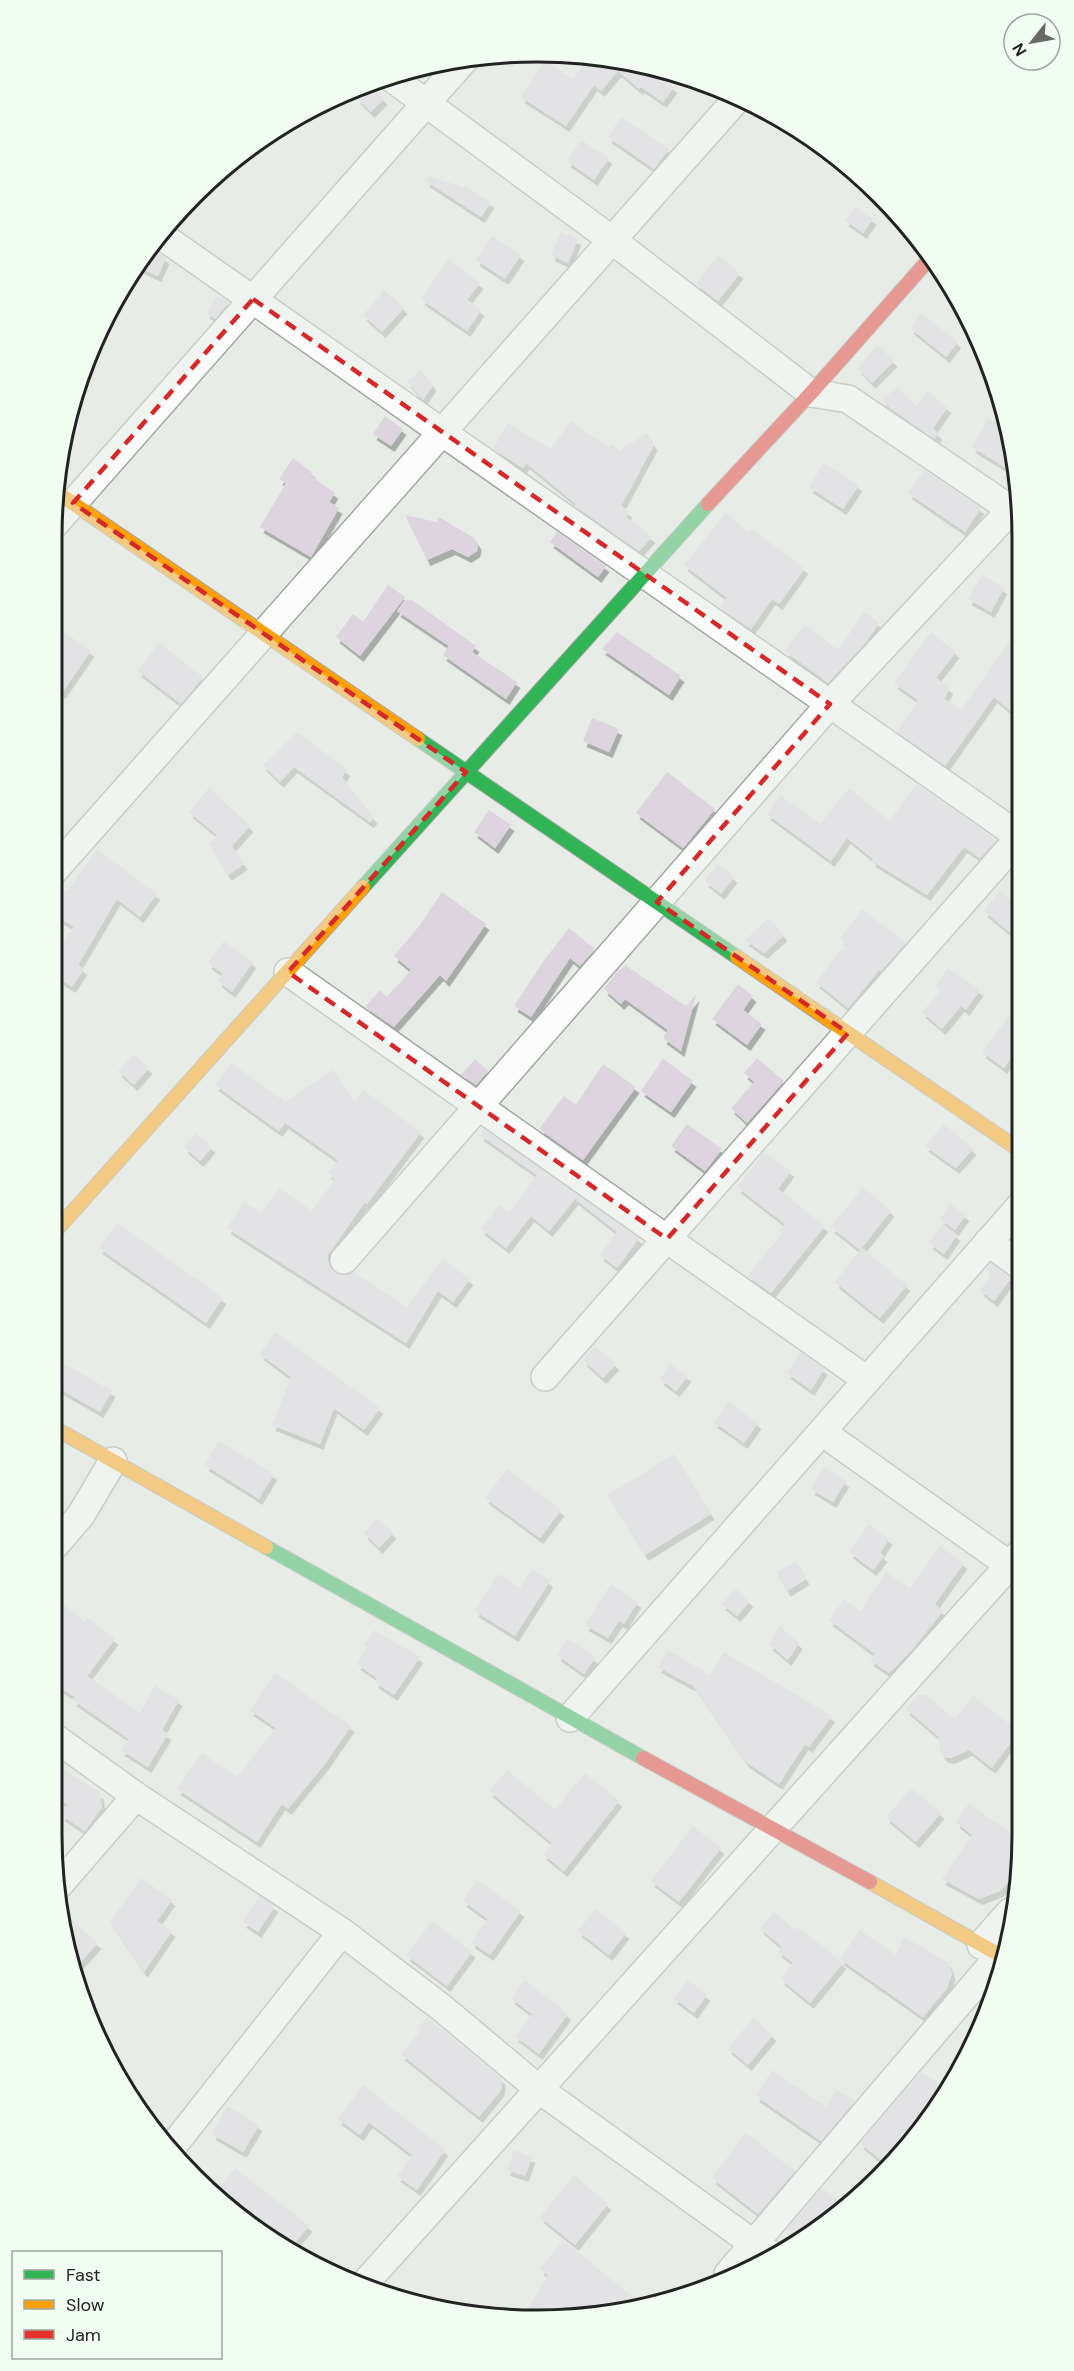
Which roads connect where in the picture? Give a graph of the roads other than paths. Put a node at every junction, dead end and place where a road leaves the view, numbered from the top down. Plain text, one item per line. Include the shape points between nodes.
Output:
1 (456, 69) edge
2 (398, 83) edge
3 (426, 103) junction
4 (732, 104) edge
5 (167, 239) edge
6 (612, 240) junction
7 (926, 264) edge
8 (253, 299) junction
9 (811, 393) junction
10 (442, 432) junction
11 (66, 498) edge
12 (1011, 505) edge
13 (1011, 513) edge
14 (644, 574) junction
15 (264, 633) junction
16 (830, 704) junction
17 (466, 772) junction
18 (1012, 831) edge
19 (1012, 846) edge
20 (62, 862) edge
21 (657, 902) junction
22 (288, 972) junction
23 (848, 1033) junction
24 (478, 1106) junction
25 (1012, 1145) edge
26 (1012, 1215) edge
27 (62, 1224) edge
28 (667, 1239) junction
29 (988, 1242) junction
30 (1012, 1259) edge
31 (344, 1260) dead end
32 (545, 1377) dead end
33 (867, 1380) junction
34 (62, 1432) edge
35 (822, 1432) junction
36 (113, 1461) junction
37 (62, 1537) edge
38 (1012, 1559) edge
39 (1012, 1569) edge
40 (570, 1718) junction
41 (62, 1743) edge
42 (136, 1796) junction
43 (773, 1828) junction
44 (64, 1879) edge
45 (342, 1932) junction
46 (1002, 1933) edge
47 (994, 1952) edge
48 (540, 2090) junction
49 (176, 2143) edge
50 (765, 2250) edge
51 (369, 2278) edge

1 - 3 street
2 - 3 street
3 - 6 street
3 - 8 street
4 - 6 street
5 - 8 street
6 - 9 street
6 - 10 street
7 - 9 street
8 - 10 street
8 - 11 street
9 - 12 street via 848,399
9 - 14 street
10 - 14 street
10 - 15 street
11 - 15 street
13 - 16 street
14 - 16 street
14 - 17 street
15 - 17 street
15 - 20 street
16 - 18 street
16 - 21 street
17 - 21 street
17 - 22 street
19 - 23 street
21 - 23 street
21 - 24 street
22 - 24 street
22 - 27 street
23 - 25 street
23 - 28 street
24 - 28 street
24 - 31 street
26 - 29 street
28 - 32 street
28 - 33 street
29 - 30 street
29 - 33 street
33 - 35 street
34 - 36 street
35 - 38 street
35 - 40 street
36 - 37 street via 81,1515
36 - 40 street
39 - 43 street
40 - 43 street
41 - 42 street
42 - 44 street
42 - 45 street
43 - 47 street
43 - 48 street
45 - 48 street
45 - 49 street
46 - 47 street
47 - 50 street
48 - 50 street
48 - 51 street

